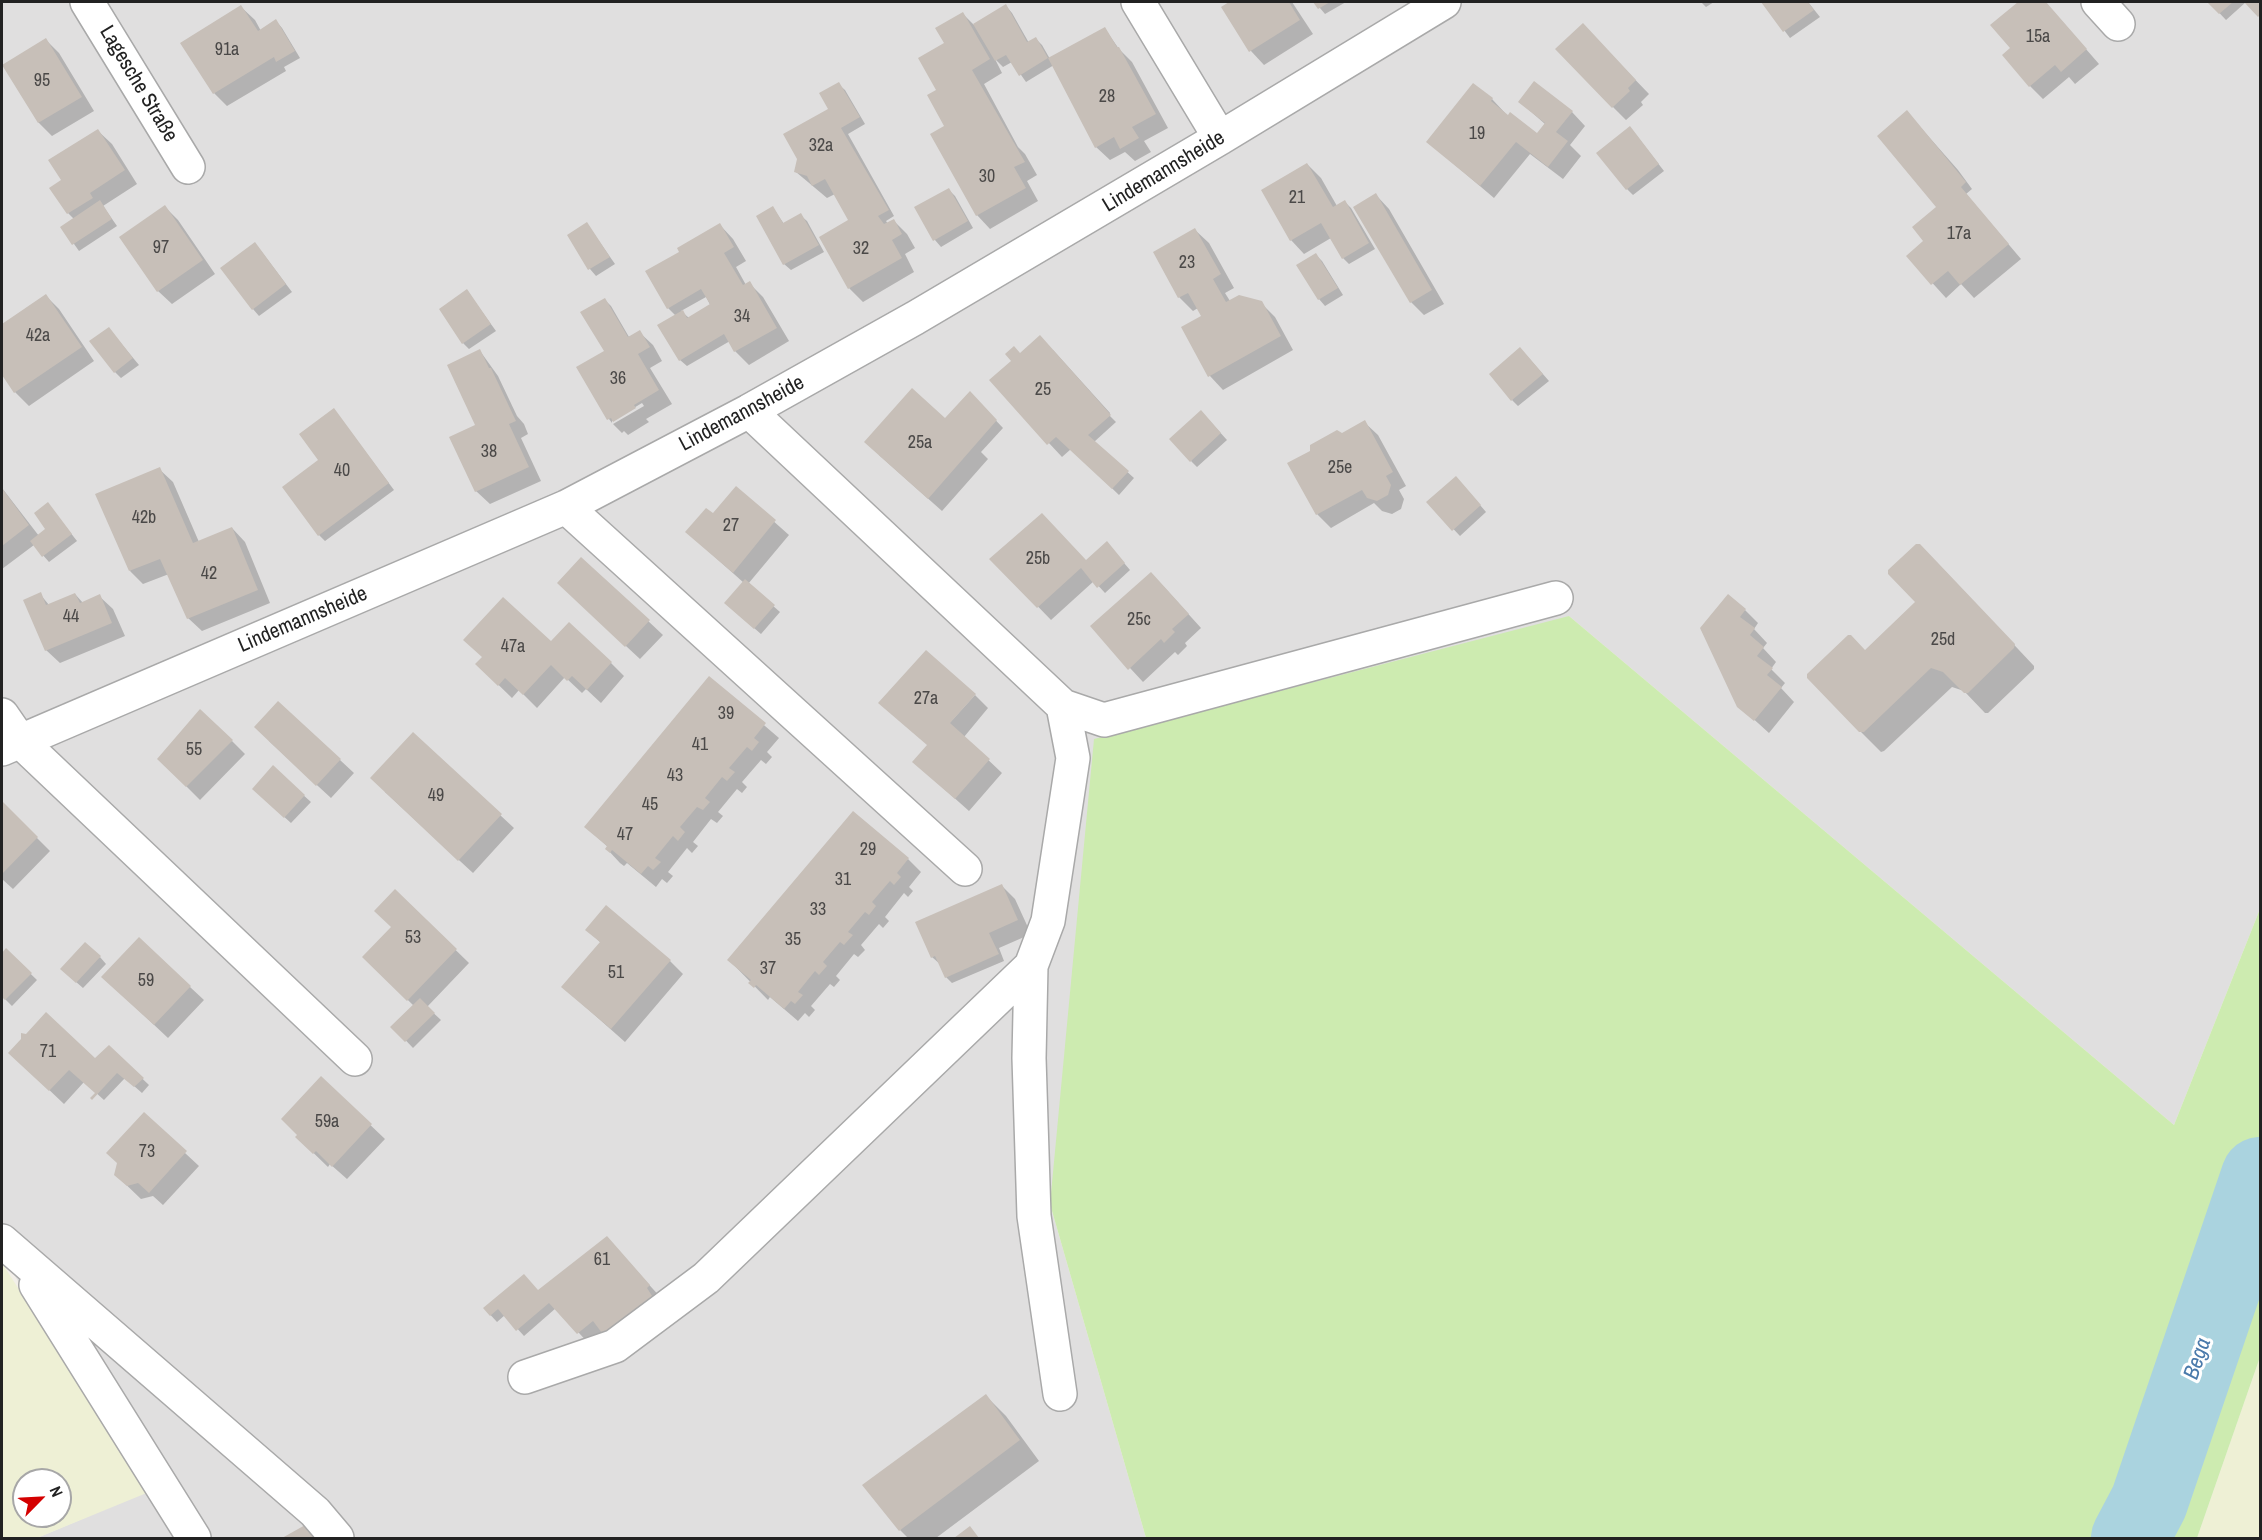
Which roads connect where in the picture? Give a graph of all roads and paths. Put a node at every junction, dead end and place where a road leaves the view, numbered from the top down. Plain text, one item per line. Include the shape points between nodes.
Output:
1 (87, 2) edge
2 (1138, 2) edge
3 (1443, 2) edge
4 (1220, 138) junction
5 (189, 167) dead end
6 (748, 411) junction
7 (566, 507) junction
8 (1556, 598) dead end
9 (1063, 706) junction
10 (8, 735) edge
11 (965, 869) dead end
12 (1030, 966) junction
13 (355, 1059) dead end
14 (9, 1248) edge
15 (525, 1377) dead end
16 (1060, 1394) dead end
17 (194, 1539) edge
18 (337, 1539) edge

1 - 5 street, Lagesche Straße
2 - 4 street
3 - 4 street, Lindemannsheide
4 - 6 street, Lindemannsheide via 915,318
6 - 7 street, Lindemannsheide
6 - 9 street
7 - 10 street, Lindemannsheide
7 - 11 street
8 - 9 street via 1104,720
9 - 12 street via 1073,758 1048,921
10 - 13 street
12 - 15 street via 706,1278 615,1346
12 - 16 street via 1034,1216
14 - 17 street
14 - 18 street via 315,1512

